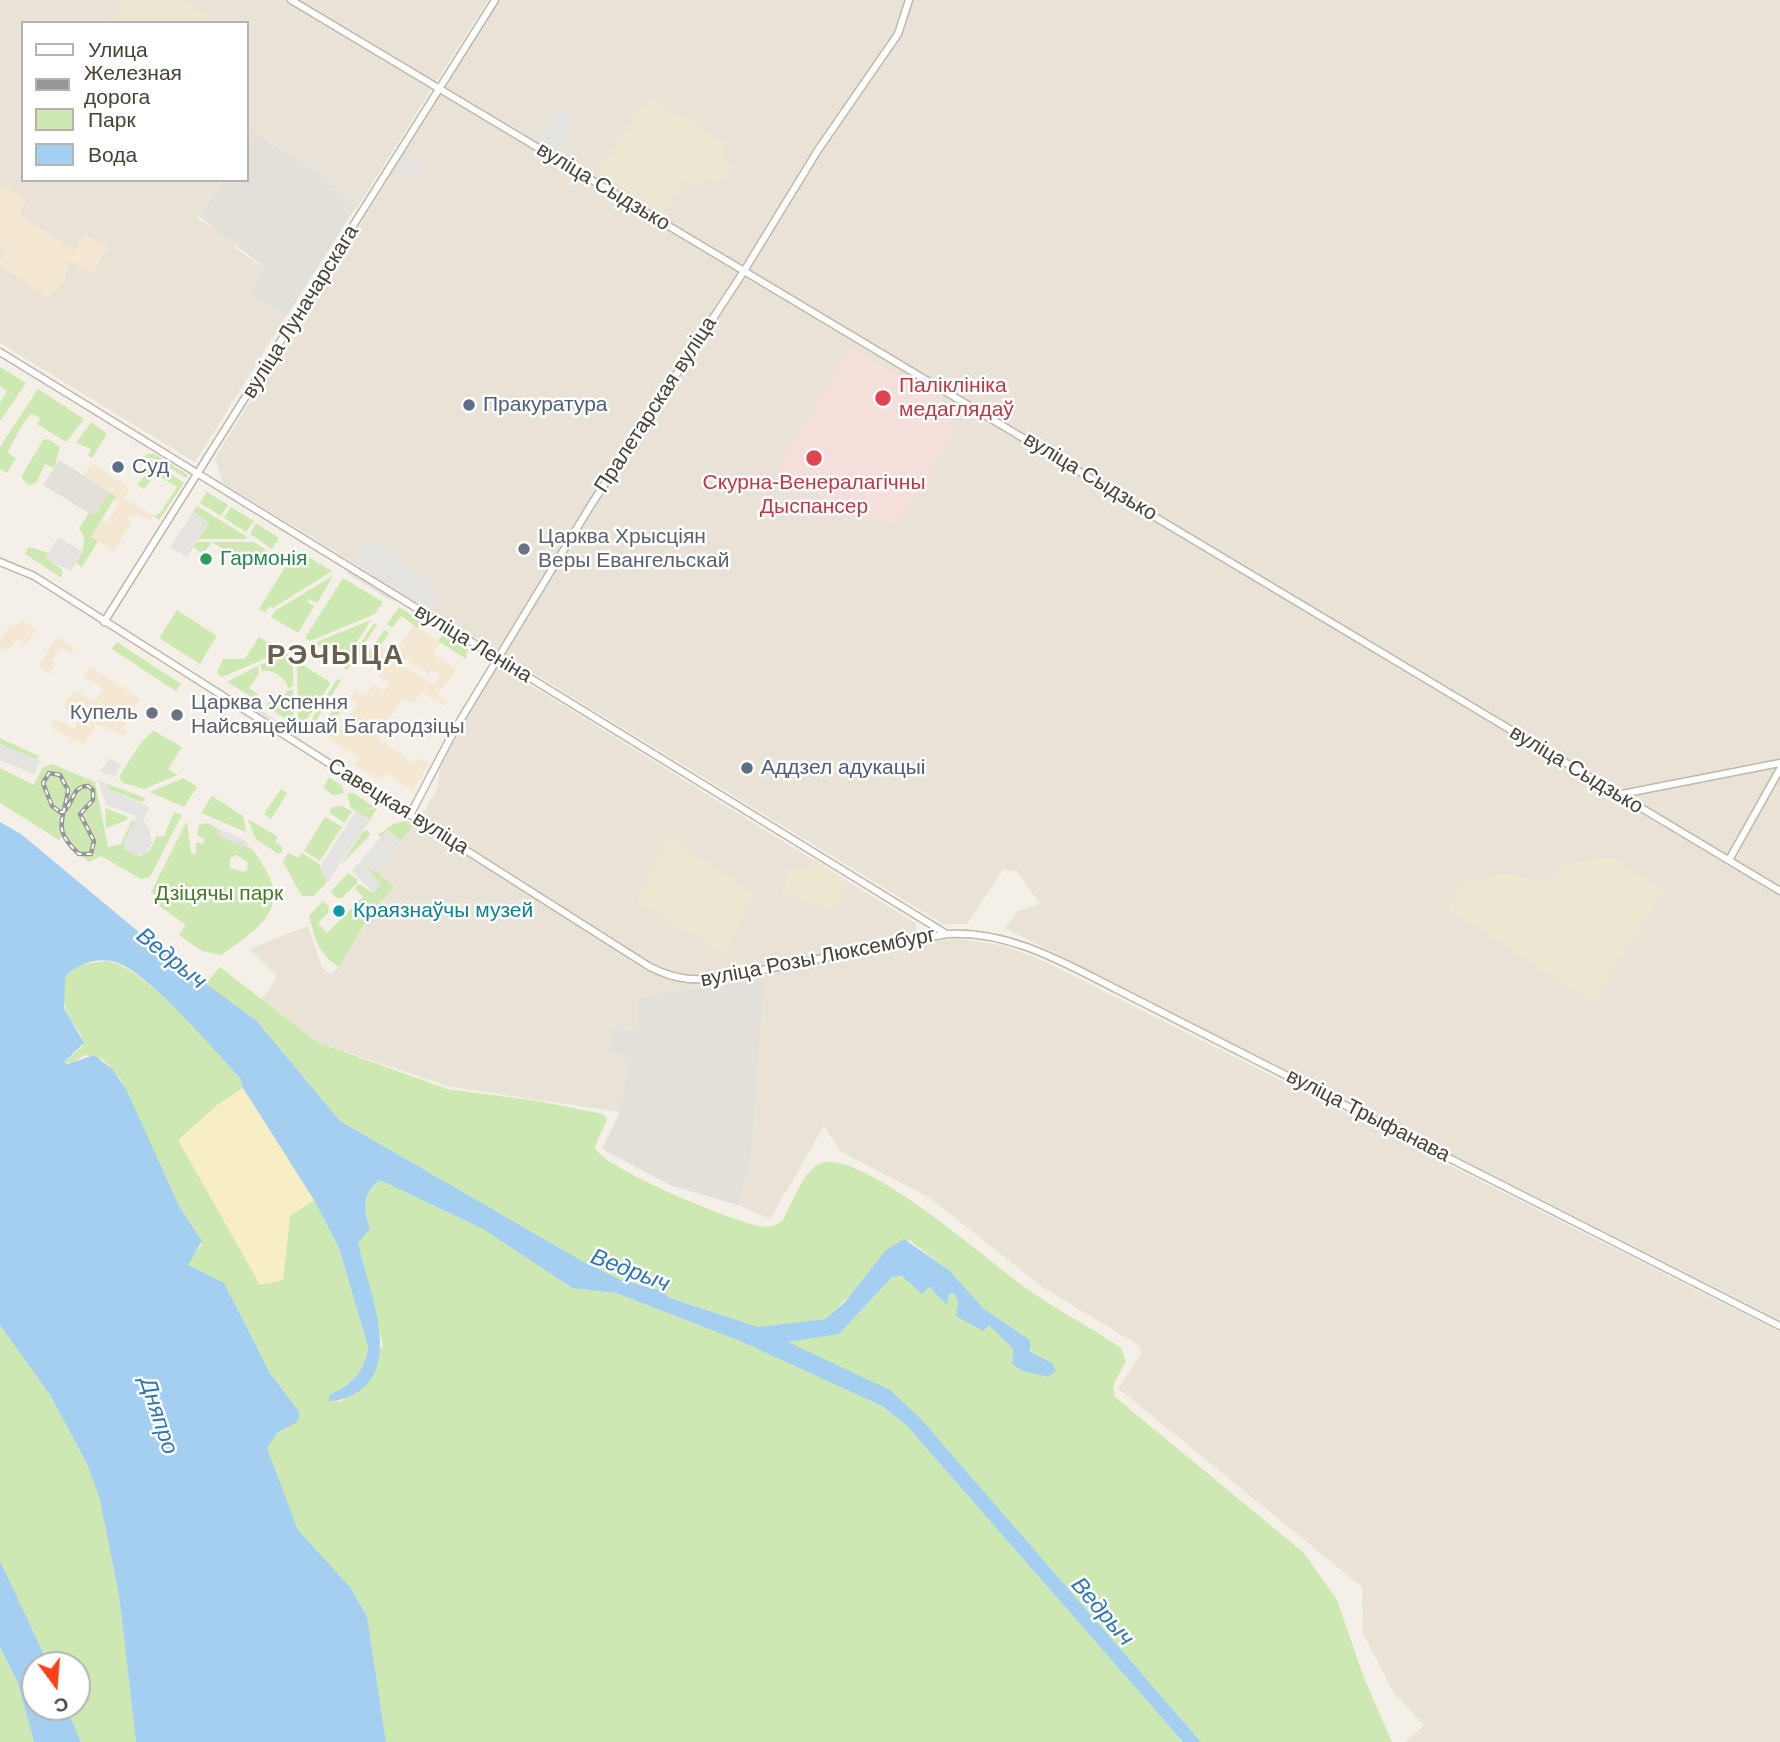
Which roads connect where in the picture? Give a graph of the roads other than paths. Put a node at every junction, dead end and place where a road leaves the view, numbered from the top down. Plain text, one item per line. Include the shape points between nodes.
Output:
1 (291, 0) edge
2 (495, 0) edge
3 (909, 0) edge
4 (439, 91) junction
5 (744, 271) junction
6 (0, 352) edge
7 (198, 476) junction
8 (0, 562) edge
9 (104, 622) junction
10 (498, 659) junction
11 (1780, 763) edge
12 (1780, 769) edge
13 (1617, 794) junction
14 (410, 815) junction
15 (1728, 860) junction
16 (1780, 891) edge
17 (947, 934) junction
18 (690, 982) joint
19 (1780, 1326) edge

1 - 4 street, вуліца Сыдзько
2 - 4 street, вуліца Луначарскага
3 - 5 street, Пралетарская вуліца via 898,34 818,149
4 - 5 street, вуліца Сыдзько
4 - 7 street, вуліца Луначарскага
5 - 10 street, Пралетарская вуліца via 591,505
5 - 13 street, вуліца Сыдзько
6 - 7 street, вуліца Леніна
7 - 9 street, вуліца Луначарскага
7 - 10 street, вуліца Леніна
8 - 9 street, Савецкая вуліца via 34,576
9 - 14 street, Савецкая вуліца
10 - 14 street, Пралетарская вуліца
10 - 17 street, вуліца Леніна
11 - 13 street
12 - 15 street
13 - 15 street, вуліца Сыдзько
14 - 18 street, Савецкая вуліца via 650,967
15 - 16 street, вуліца Сыдзько
17 - 18 street, вуліца Розы Люксембург
17 - 19 street, вуліца Трыфанава via 995,936 1042,953

